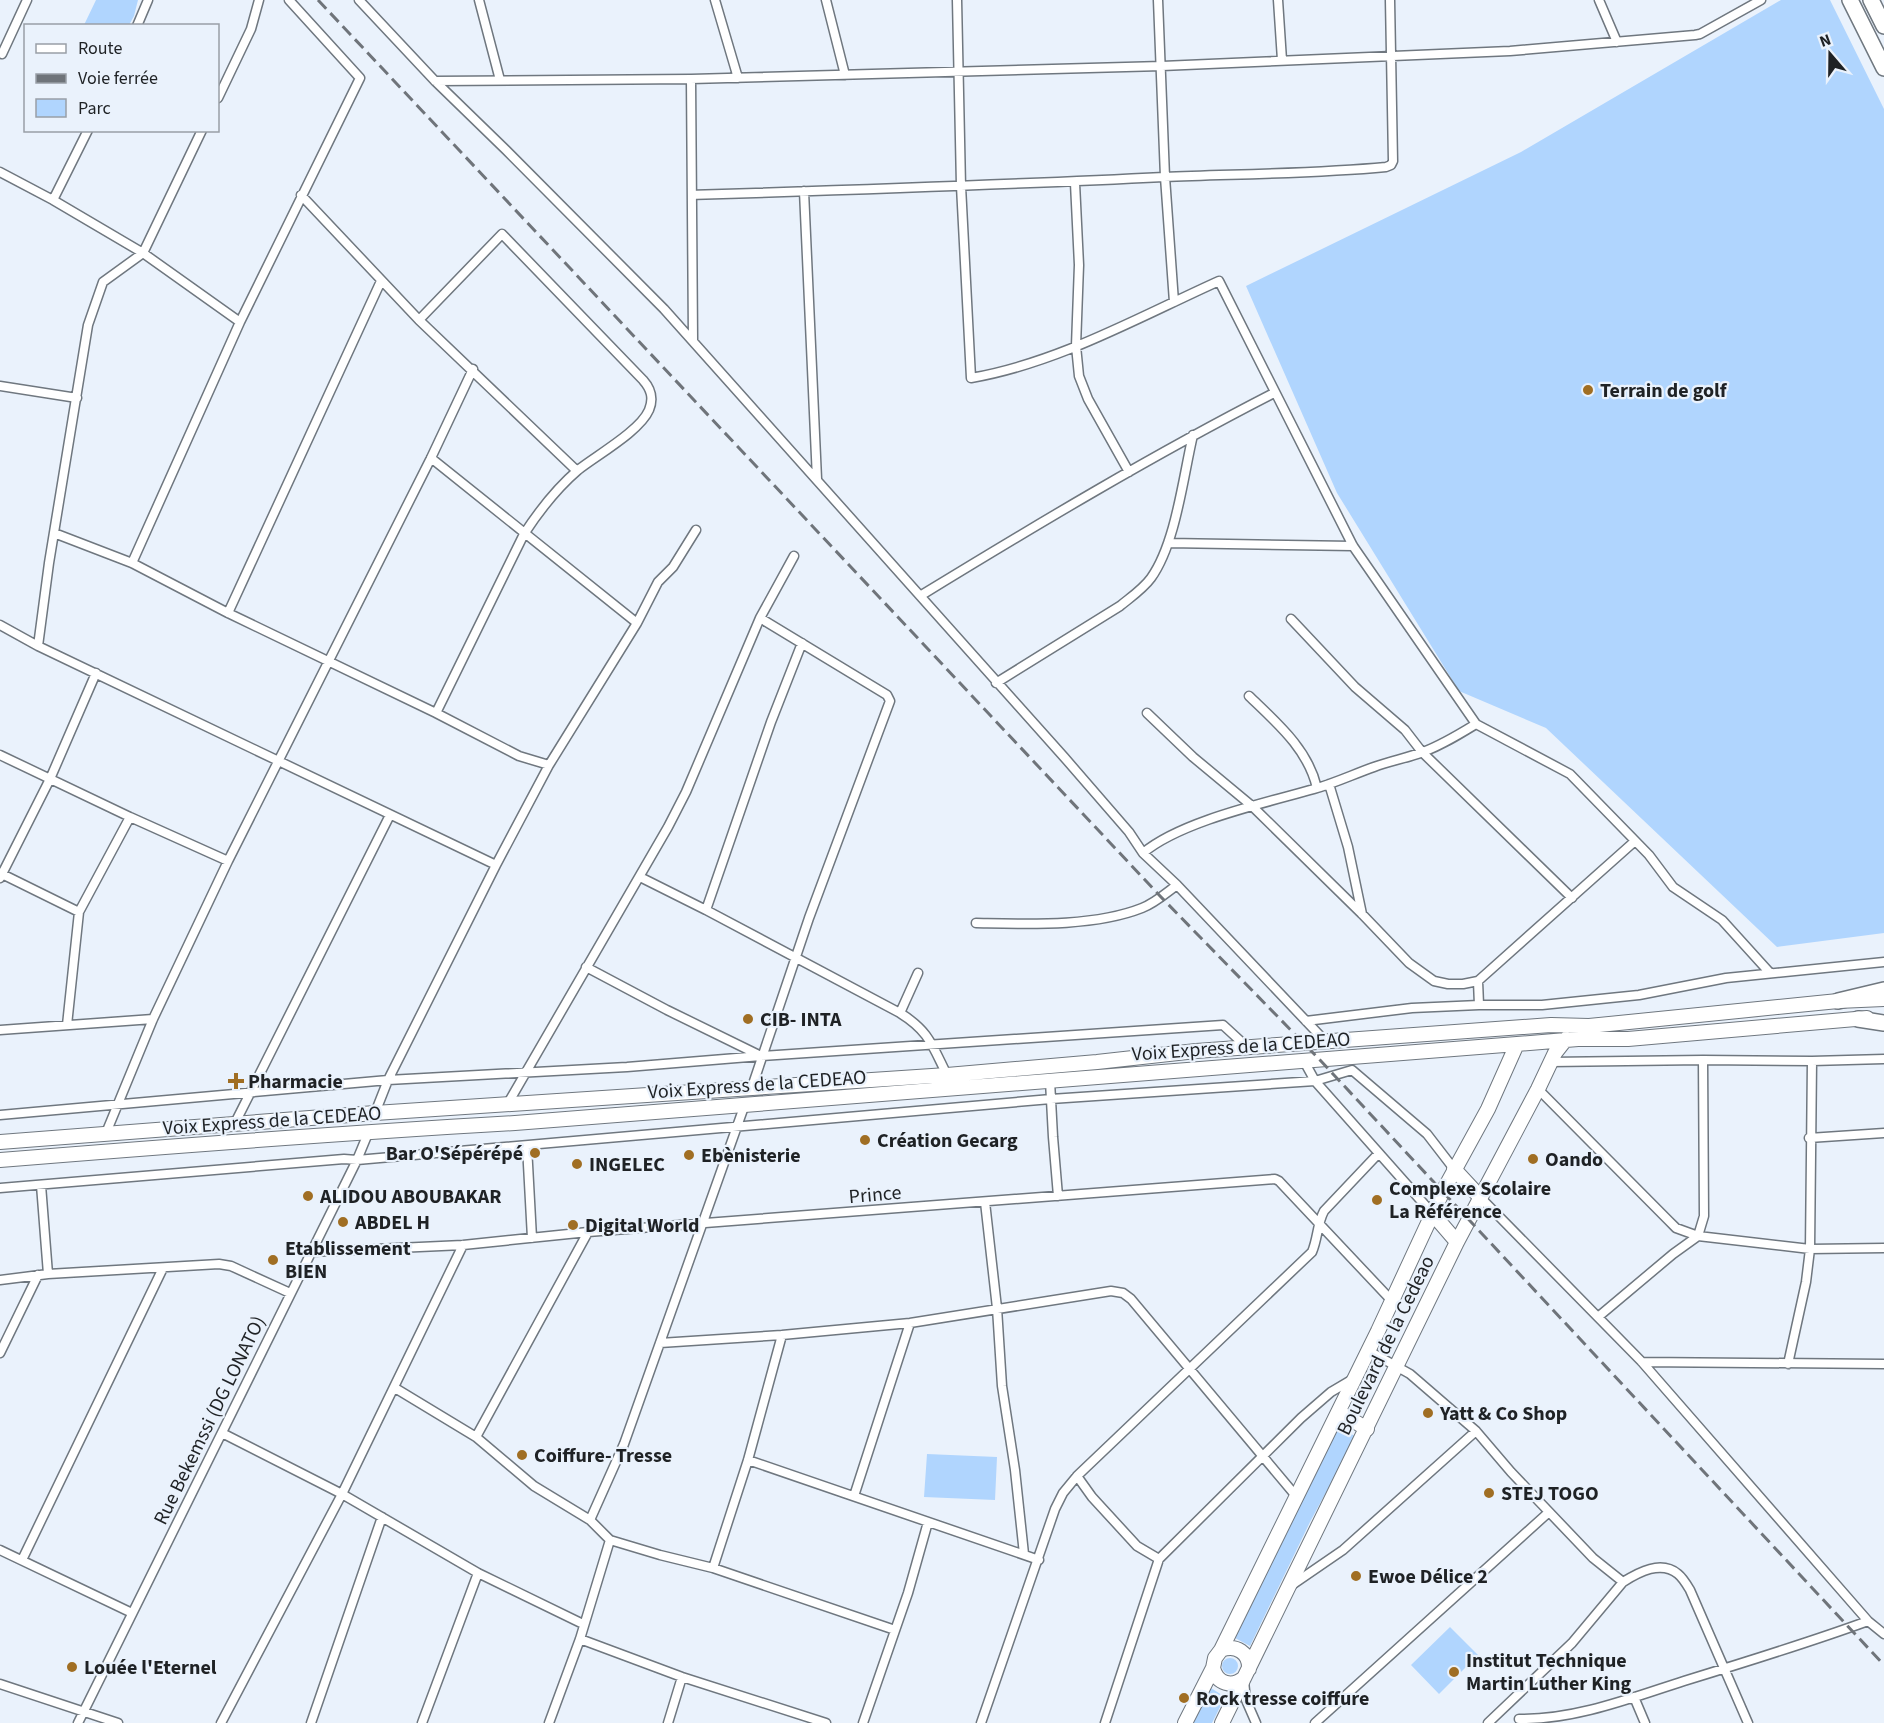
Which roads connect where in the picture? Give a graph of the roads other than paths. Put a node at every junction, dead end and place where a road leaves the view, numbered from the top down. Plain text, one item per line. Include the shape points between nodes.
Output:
1 (27, 0) edge
2 (148, 0) edge
3 (260, 0) edge
4 (289, 0) edge
5 (359, 0) edge
6 (479, 0) edge
7 (716, 0) edge
8 (826, 0) edge
9 (957, 0) edge
10 (1158, 0) edge
11 (1278, 0) edge
12 (1390, 0) edge
13 (1599, 0) edge
14 (1761, 0) edge
15 (1850, 0) edge
16 (1871, 0) edge
17 (138, 24) edge
18 (1884, 26) edge
19 (1617, 42) junction
20 (0, 53) edge
21 (1391, 55) junction
22 (1282, 60) junction
23 (1162, 66) junction
24 (1884, 68) edge
25 (958, 73) junction
26 (844, 75) junction
27 (738, 78) junction
28 (500, 80) junction
29 (691, 80) junction
30 (435, 81) junction
31 (219, 96) edge
32 (87, 132) edge
33 (201, 132) edge
34 (0, 172) edge
35 (1165, 177) junction
36 (1075, 183) junction
37 (961, 186) junction
38 (804, 192) junction
39 (302, 195) junction
40 (692, 195) junction
41 (53, 200) junction
42 (143, 253) junction
43 (381, 281) junction
44 (1174, 302) junction
45 (419, 320) junction
46 (240, 322) junction
47 (693, 340) junction
48 (1076, 346) junction
49 (473, 369) junction
50 (0, 386) edge
51 (1274, 393) junction
52 (77, 398) junction
53 (1192, 435) junction
54 (431, 458) junction
55 (577, 471) junction
56 (1129, 472) junction
57 (817, 479) junction
58 (696, 530) dead end
59 (54, 533) junction
60 (524, 534) junction
61 (1169, 543) junction
62 (1353, 546) junction
63 (794, 556) dead end
64 (132, 562) junction
65 (920, 596) junction
66 (228, 613) junction
67 (760, 618) junction
68 (1291, 619) dead end
69 (637, 622) junction
70 (0, 625) edge
71 (802, 643) junction
72 (38, 646) junction
73 (328, 661) junction
74 (96, 674) junction
75 (996, 682) junction
76 (1250, 696) dead end
77 (436, 713) junction
78 (1147, 713) dead end
79 (1476, 724) junction
80 (1422, 752) junction
81 (0, 755) edge
82 (278, 761) junction
83 (549, 765) junction
84 (50, 779) junction
85 (1329, 784) junction
86 (1317, 788) junction
87 (1252, 806) junction
88 (390, 815) junction
89 (130, 817) junction
90 (1635, 841) junction
91 (1143, 854) junction
92 (228, 861) junction
93 (496, 866) junction
94 (1, 875) edge
95 (640, 877) junction
96 (1177, 885) junction
97 (1572, 898) junction
98 (706, 910) junction
99 (79, 912) junction
100 (1362, 914) junction
101 (976, 923) dead end
102 (797, 958) junction
103 (1884, 962) edge
104 (586, 967) junction
105 (918, 973) dead end
106 (1770, 973) junction
107 (1478, 981) junction
108 (1884, 990) edge
109 (1884, 999) edge
110 (1838, 1001) junction
111 (1479, 1005) junction
112 (900, 1013) junction
113 (1884, 1016) edge
114 (153, 1019) junction
115 (1858, 1019) junction
116 (1306, 1021) junction
117 (1884, 1023) edge
118 (68, 1025) junction
119 (1551, 1025) junction
120 (1589, 1026) junction
121 (0, 1030) edge
122 (1563, 1041) junction
123 (1327, 1042) junction
124 (1516, 1044) junction
125 (932, 1045) junction
126 (1248, 1048) junction
127 (761, 1056) junction
128 (1884, 1059) edge
129 (1703, 1060) junction
130 (1304, 1061) junction
131 (1812, 1061) junction
132 (1550, 1062) junction
133 (526, 1072) junction
134 (947, 1075) junction
135 (388, 1080) junction
136 (1315, 1080) junction
137 (1050, 1081) junction
138 (752, 1087) junction
139 (1538, 1089) junction
140 (250, 1093) junction
141 (1051, 1099) junction
142 (745, 1104) junction
143 (117, 1105) junction
144 (507, 1106) junction
145 (375, 1113) junction
146 (0, 1114) edge
147 (234, 1125) junction
148 (737, 1127) junction
149 (369, 1131) junction
150 (106, 1133) junction
151 (1884, 1133) edge
152 (1809, 1138) junction
153 (0, 1142) edge
154 (527, 1146) junction
155 (1378, 1154) junction
156 (0, 1160) edge
157 (357, 1160) junction
158 (1454, 1169) junction
159 (41, 1185) junction
160 (0, 1188) edge
161 (1058, 1196) junction
162 (1480, 1197) junction
163 (984, 1202) junction
164 (1432, 1213) junction
165 (1318, 1221) junction
166 (703, 1223) junction
167 (588, 1233) junction
168 (1698, 1236) junction
169 (532, 1238) junction
170 (1457, 1242) junction
171 (463, 1245) junction
172 (1810, 1248) junction
173 (1884, 1248) edge
174 (310, 1252) junction
175 (163, 1268) junction
176 (48, 1274) junction
177 (38, 1275) junction
178 (0, 1280) edge
179 (290, 1293) junction
180 (1392, 1300) junction
181 (997, 1308) junction
182 (1598, 1317) junction
183 (910, 1323) junction
184 (782, 1335) junction
185 (660, 1343) junction
186 (1369, 1351) junction
187 (0, 1353) edge
188 (1642, 1362) junction
189 (1788, 1364) junction
190 (1884, 1364) edge
191 (1398, 1365) junction
192 (1190, 1369) junction
193 (1354, 1378) junction
194 (395, 1388) junction
195 (1338, 1412) junction
196 (1367, 1429) junction
197 (1476, 1431) junction
198 (222, 1433) junction
199 (476, 1437) junction
200 (1262, 1456) junction
201 (748, 1460) junction
202 (1077, 1476) junction
203 (342, 1494) junction
204 (854, 1496) junction
205 (1296, 1496) junction
206 (1550, 1512) junction
207 (382, 1517) junction
208 (590, 1520) junction
209 (928, 1522) junction
210 (610, 1540) junction
211 (0, 1550) edge
212 (1024, 1554) junction
213 (1159, 1559) junction
214 (22, 1560) junction
215 (1039, 1560) junction
216 (713, 1568) junction
217 (478, 1573) junction
218 (1623, 1582) junction
219 (1289, 1587) junction
220 (132, 1614) junction
221 (1868, 1621) junction
222 (583, 1624) junction
223 (895, 1630) junction
224 (1884, 1634) edge
225 (580, 1639) junction
226 (1221, 1650) junction
227 (1213, 1668) junction
228 (1724, 1669) junction
229 (1246, 1674) junction
230 (682, 1677) junction
231 (0, 1684) edge
232 (1634, 1697) junction
233 (1509, 1703) junction
234 (84, 1712) junction
235 (1520, 1721) edge
236 (78, 1723) edge
237 (118, 1723) edge
238 (221, 1723) edge
239 (311, 1723) edge
240 (422, 1723) edge
241 (549, 1723) edge
242 (668, 1723) edge
243 (826, 1723) edge
244 (863, 1723) edge
245 (981, 1723) edge
246 (1105, 1723) edge
247 (1185, 1723) edge
248 (1222, 1723) edge
249 (1256, 1723) edge
250 (1315, 1723) edge
251 (1488, 1723) edge
252 (1645, 1723) edge
253 (1748, 1723) edge

1 - 20 street
2 - 17 street
3 - 31 street via 251,29
4 - 39 street via 360,78
5 - 30 street
6 - 28 street
7 - 27 street
8 - 26 street
9 - 25 street
10 - 23 street
11 - 22 street
12 - 21 street
13 - 19 street
14 - 19 street via 1700,34
15 - 24 highway
16 - 18 highway
19 - 21 street
21 - 22 street
21 - 35 street via 1390,165 1292,174
22 - 23 street
23 - 25 street
23 - 35 street
25 - 26 street
25 - 37 street
26 - 27 street
27 - 29 street
28 - 29 street
28 - 30 street
29 - 40 street
30 - 47 street
32 - 41 street
33 - 42 street
34 - 41 street
35 - 36 street
35 - 44 street
36 - 37 street
36 - 48 street via 1079,283
37 - 38 street
37 - 48 street via 971,378
38 - 40 street
38 - 57 street
39 - 43 street
39 - 46 street
40 - 47 street
41 - 42 street
42 - 46 street
42 - 52 street via 103,282 88,325
43 - 45 street
43 - 66 street
44 - 48 street
44 - 51 street via 1219,281
45 - 49 street
45 - 55 street via 502,234 650,388 652,399 646,415
46 - 64 street
47 - 57 street
48 - 56 street via 1079,376 1088,399
49 - 54 street
49 - 55 street
50 - 52 street
51 - 53 street
51 - 62 street
52 - 59 street
53 - 56 street
53 - 61 street
54 - 60 street
54 - 73 street
55 - 60 street via 543,506
56 - 65 street
57 - 65 street
58 - 69 street via 673,567 658,582
59 - 64 street
59 - 72 street
60 - 69 street
60 - 77 street
61 - 62 street
61 - 75 street via 1151,578 1136,593
62 - 79 street
63 - 67 street
64 - 66 street
65 - 75 street
66 - 73 street
67 - 71 street
67 - 95 street via 686,792
68 - 80 street via 1355,687 1405,730
69 - 83 street
70 - 72 street
71 - 98 street
71 - 102 street via 887,695 890,701
72 - 74 street
73 - 77 street
73 - 82 street
74 - 82 street
74 - 84 street
75 - 91 street via 1129,832
76 - 86 street via 1304,756
77 - 83 street via 519,756
78 - 87 street
79 - 80 street
79 - 90 street via 1570,774
80 - 85 street
80 - 97 street
81 - 84 street
82 - 88 street
82 - 92 street
83 - 93 street
84 - 89 street
84 - 94 street
85 - 86 street
85 - 100 street
86 - 87 street
87 - 91 street via 1157,842
87 - 100 street
88 - 93 street
88 - 140 street
89 - 92 street
89 - 99 street
90 - 97 street
90 - 106 street via 1673,886 1722,920
91 - 96 street
92 - 114 street
93 - 135 street
94 - 99 street
95 - 98 street
95 - 104 street
96 - 101 street via 1144,908 1108,917 1044,924
96 - 116 street
97 - 107 street
98 - 102 street
99 - 118 street
100 - 107 street via 1409,963 1434,981
102 - 112 street
102 - 127 street
103 - 106 street
104 - 127 street
104 - 133 street
105 - 112 street
106 - 111 street via 1639,995 1542,1005
107 - 111 street
108 - 110 highway
109 - 110 main road
110 - 120 main road
111 - 116 street via 1412,1008
112 - 125 street via 916,1023
113 - 115 main road, Voix Express de la CEDEAO
114 - 118 street
114 - 143 street
115 - 117 highway
115 - 122 main road, Voix Express de la CEDEAO
116 - 123 street
118 - 121 street
119 - 120 main road
119 - 123 main road
119 - 124 main road via 1534,1038
120 - 122 main road
122 - 124 main road, Voix Express de la CEDEAO
122 - 132 main road, Boulevard de la Cedeao
123 - 126 main road
124 - 130 main road, Voix Express de la CEDEAO
124 - 158 main road, Boulevard de la Cedeao via 1488,1109
125 - 126 street via 1223,1025
125 - 127 street
125 - 134 street
126 - 134 main road
127 - 133 street
127 - 138 street
128 - 131 street
129 - 131 street
129 - 132 street
129 - 168 street via 1704,1216
130 - 136 street
130 - 137 main road, Voix Express de la CEDEAO
131 - 152 street
132 - 139 main road, Boulevard de la Cedeao
133 - 135 street
133 - 144 street
134 - 138 main road
135 - 140 street
135 - 145 street
136 - 141 street
136 - 155 street
136 - 158 street via 1352,1070 1427,1134
137 - 141 street
137 - 142 main road, Voix Express de la CEDEAO
138 - 144 main road
139 - 162 main road, Boulevard de la Cedeao
139 - 168 street via 1676,1228
140 - 143 street
140 - 147 street
141 - 148 street
141 - 161 street
142 - 148 street
142 - 149 main road, Voix Express de la CEDEAO
143 - 146 street
143 - 150 street
144 - 145 main road
145 - 147 main road
147 - 150 main road
148 - 154 street
148 - 166 street
149 - 156 main road, Voix Express de la CEDEAO
149 - 157 street, Rue Bekemssi (DG LONATO)
150 - 153 main road
151 - 152 street
152 - 172 street
154 - 157 street
154 - 169 street
155 - 164 street
155 - 165 street
157 - 159 street
157 - 174 street, Rue Bekemssi (DG LONATO)
158 - 162 main road
158 - 164 main road, Boulevard de la Cedeao
159 - 160 street
159 - 176 street
161 - 163 street, Prince
161 - 165 street, Prince via 1275,1179
162 - 170 main road, Boulevard de la Cedeao
162 - 182 street
163 - 166 street, Prince
163 - 181 street
164 - 170 main road
164 - 180 main road, Boulevard de la Cedeao
165 - 180 street, Prince
165 - 192 street via 1319,1233 1312,1252
166 - 167 street, Prince
166 - 185 street
167 - 169 street, Prince
167 - 199 street
168 - 172 street
168 - 182 street
169 - 171 street, Prince
170 - 191 main road, Boulevard de la Cedeao
171 - 174 street, Prince
171 - 194 street
172 - 173 street
172 - 189 street
174 - 179 street, Rue Bekemssi (DG LONATO)
175 - 176 street
175 - 179 street via 225,1264
175 - 214 street
176 - 177 street
177 - 178 street
177 - 187 street
179 - 198 street, Rue Bekemssi (DG LONATO)
180 - 186 main road, Boulevard de la Cedeao
181 - 183 street
181 - 192 street via 1111,1291 1123,1293
181 - 212 street via 1002,1386
182 - 188 street
183 - 184 street
183 - 204 street
184 - 185 street
184 - 201 street
185 - 208 street via 624,1444
186 - 191 street
186 - 193 main road, Boulevard de la Cedeao
188 - 189 street
188 - 221 street
189 - 190 street
191 - 196 main road, Boulevard de la Cedeao
191 - 197 street
192 - 200 street
192 - 202 street
193 - 195 main road, Boulevard de la Cedeao
193 - 200 street via 1331,1392
194 - 199 street
194 - 203 street
195 - 196 main road
195 - 205 main road, Boulevard de la Cedeao
196 - 219 main road, Boulevard de la Cedeao
197 - 206 street
197 - 219 street via 1343,1550
198 - 203 street
198 - 220 street, Rue Bekemssi (DG LONATO)
199 - 208 street via 534,1486
200 - 205 street
200 - 213 street
201 - 204 street
201 - 216 street
202 - 213 street via 1137,1546
202 - 215 street via 1055,1509
203 - 207 street
203 - 238 street
204 - 209 street
205 - 226 main road, Boulevard de la Cedeao
206 - 218 street via 1593,1558
206 - 250 street
207 - 217 street
207 - 239 street
208 - 210 street
209 - 212 street
209 - 223 street
210 - 216 street
210 - 222 street
211 - 214 street
212 - 215 street
213 - 246 street
214 - 220 street
215 - 245 street
216 - 223 street
217 - 222 street
217 - 240 street
218 - 228 street via 1651,1568 1669,1569 1679,1575 1690,1590
218 - 233 street via 1572,1643
219 - 229 main road, Boulevard de la Cedeao
220 - 234 street, Rue Bekemssi (DG LONATO)
221 - 224 street
221 - 228 street
222 - 225 street
223 - 244 street
225 - 230 street
225 - 241 street
226 - 227 main road, Boulevard de la Cedeao
226 - 229 main road via 1241,1651 1248,1659
227 - 229 main road via 1216,1677 1225,1683 1235,1684
227 - 247 main road, Boulevard de la Cedeao
228 - 232 street
228 - 253 street
229 - 248 main road, Boulevard de la Cedeao
229 - 249 street via 1246,1700
230 - 242 street
230 - 243 street
231 - 234 street
232 - 235 street via 1561,1717
232 - 252 street
233 - 235 street
233 - 251 street
234 - 236 street, Rue Bekemssi (DG LONATO)
234 - 237 street

